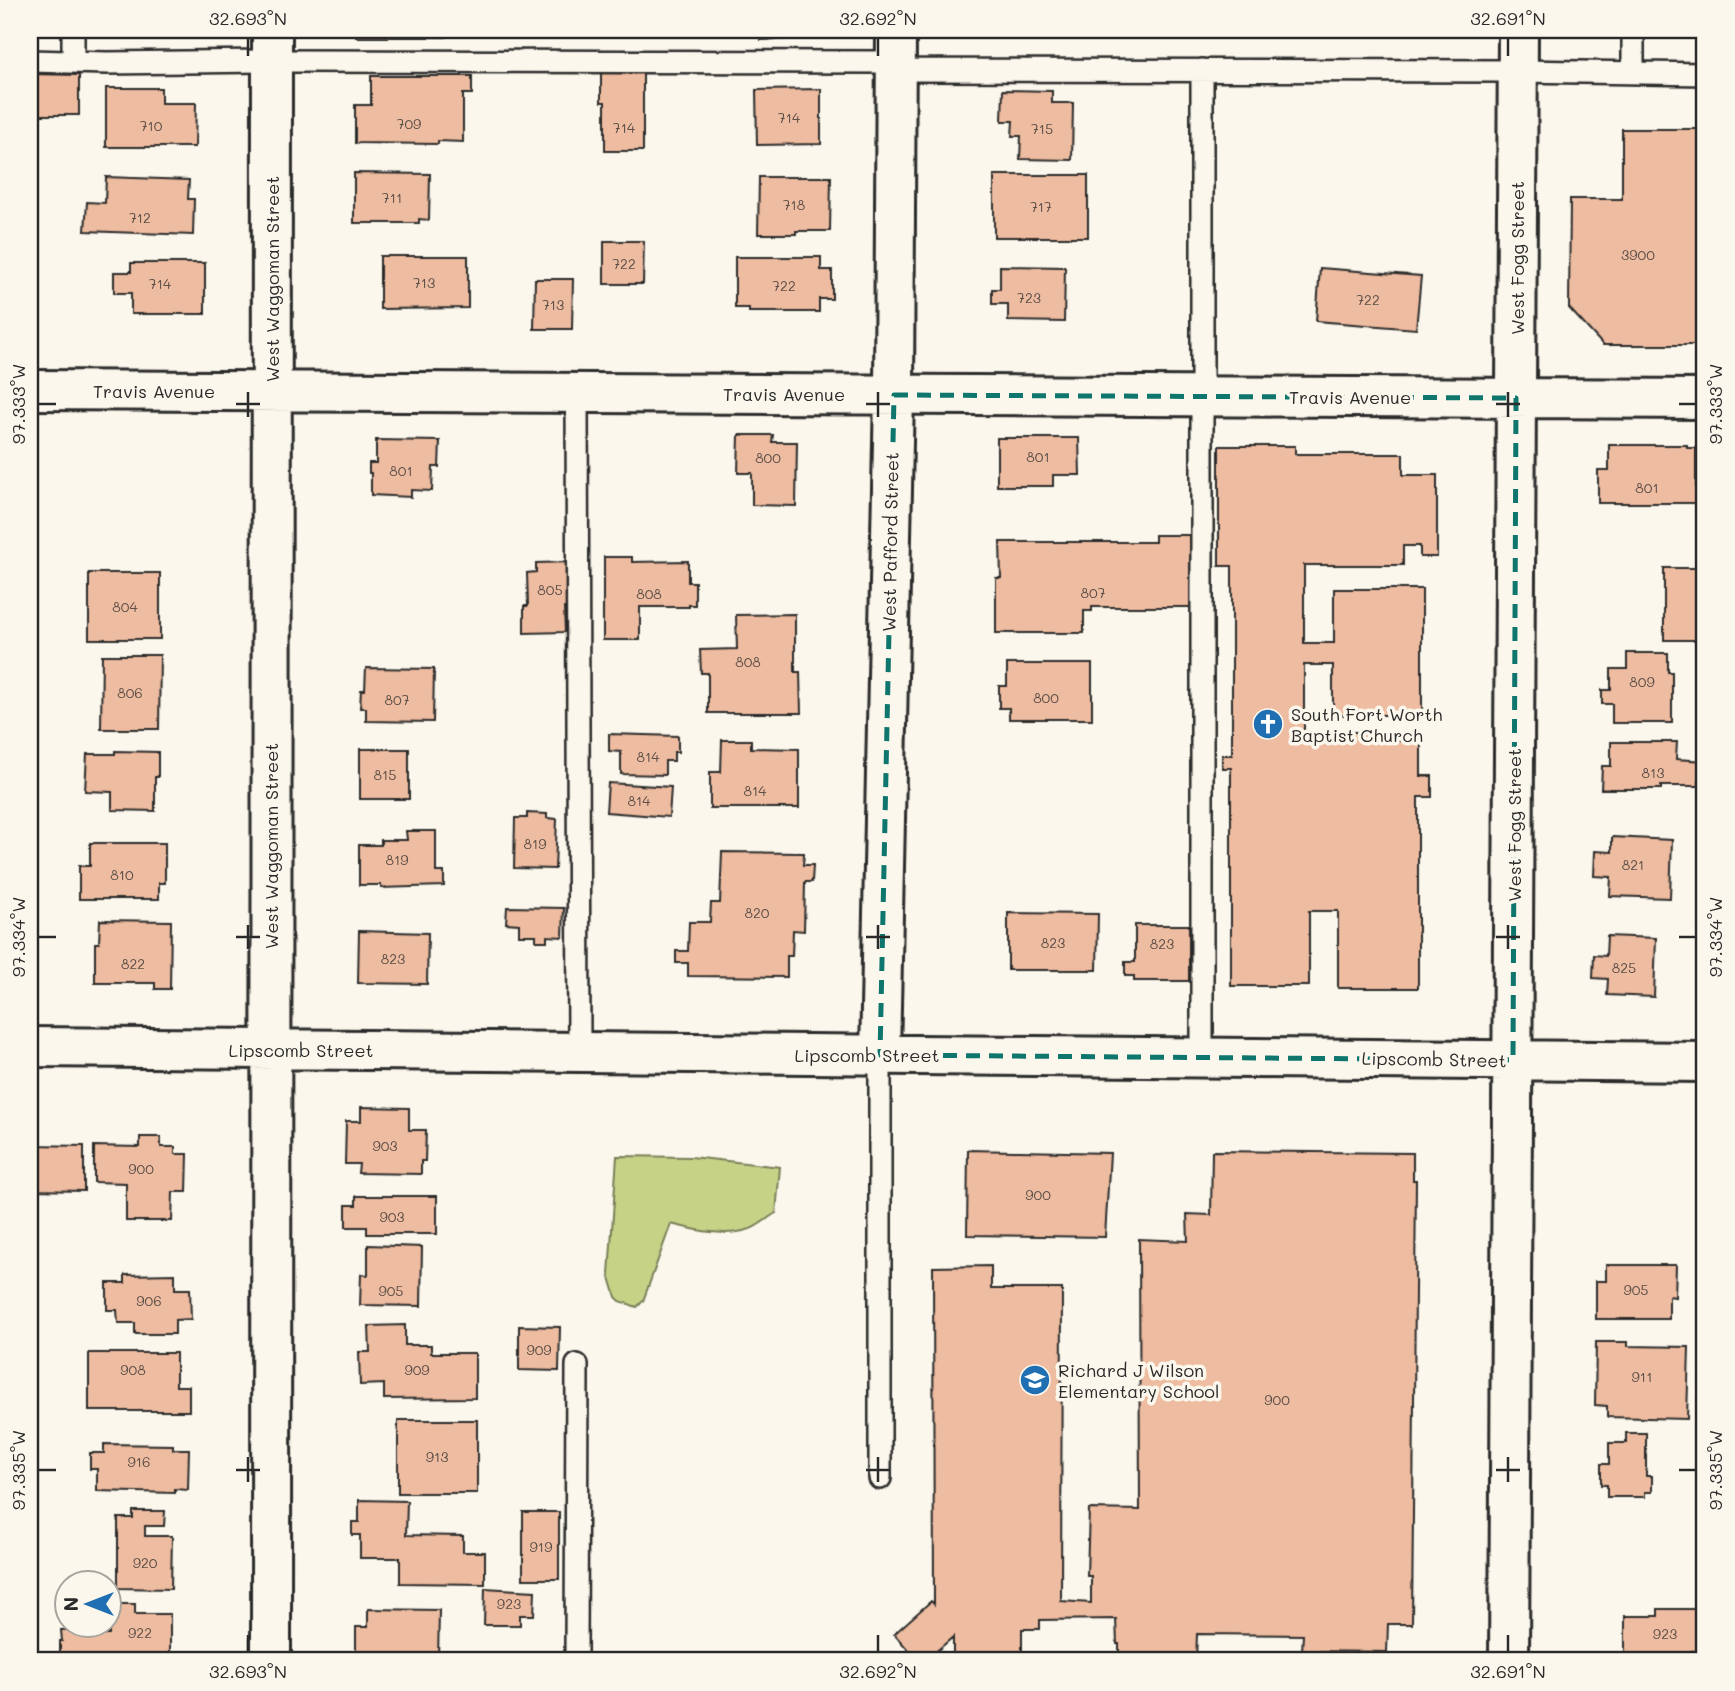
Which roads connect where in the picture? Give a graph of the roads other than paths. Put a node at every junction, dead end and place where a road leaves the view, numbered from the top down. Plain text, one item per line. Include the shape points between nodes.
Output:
1 (73, 30) edge
2 (1518, 30) edge
3 (1633, 30) edge
4 (272, 46) edge
5 (896, 54) edge
6 (30, 61) edge
7 (74, 62) junction
8 (1202, 70) junction
9 (1518, 71) junction
10 (1633, 72) junction
11 (1705, 74) edge
12 (30, 390) edge
13 (272, 392) junction
14 (577, 393) junction
15 (894, 395) junction
16 (1202, 396) junction
17 (1516, 398) junction
18 (1705, 399) edge
19 (30, 1047) edge
20 (271, 1049) junction
21 (579, 1052) junction
22 (880, 1055) junction
23 (1202, 1057) junction
24 (1513, 1060) junction
25 (1705, 1062) edge
26 (577, 1365) dead end
27 (880, 1478) dead end
28 (271, 1661) edge
29 (576, 1661) edge
30 (1509, 1661) edge

1 - 7 lane
2 - 9 street, West Fogg Street
3 - 10 lane
4 - 5 lane
4 - 7 lane via 107,64
4 - 13 street, West Waggoman Street
5 - 8 lane
5 - 15 street, West Pafford Street
6 - 7 lane
8 - 9 lane
8 - 16 lane
9 - 10 lane
9 - 17 street, West Fogg Street
10 - 11 lane
12 - 13 street, Travis Avenue
13 - 14 street, Travis Avenue
13 - 20 street, West Waggoman Street
14 - 15 street, Travis Avenue
14 - 21 lane
15 - 16 street, Travis Avenue
15 - 22 street, West Pafford Street
16 - 17 street, Travis Avenue
16 - 23 lane
17 - 18 street, Travis Avenue
17 - 24 street, West Fogg Street
19 - 20 street, Lipscomb Street
20 - 21 street, Lipscomb Street
20 - 28 street, West Waggoman Street
21 - 22 street, Lipscomb Street
22 - 23 street, Lipscomb Street
22 - 27 lane
23 - 24 street, Lipscomb Street
24 - 25 street, Lipscomb Street
24 - 30 street, West Fogg Street
26 - 29 lane

